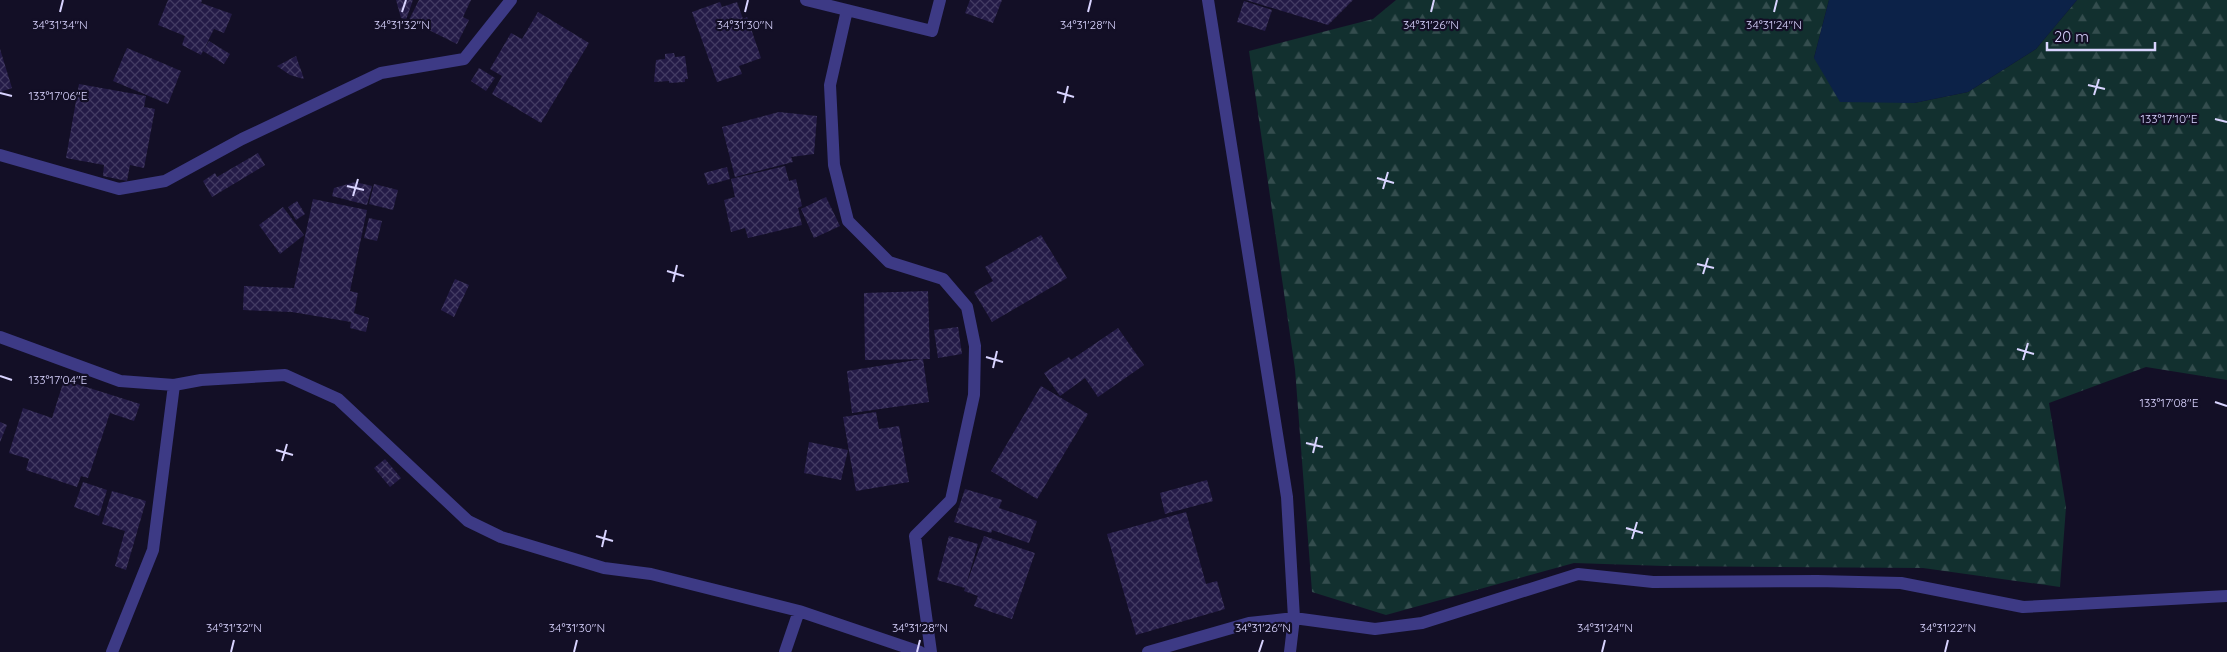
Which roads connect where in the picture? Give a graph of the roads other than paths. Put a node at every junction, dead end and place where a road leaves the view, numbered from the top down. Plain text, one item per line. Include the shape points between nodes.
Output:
1 (511, 0) edge
2 (806, 0) edge
3 (940, 0) edge
4 (1208, 0) edge
5 (848, 10) junction
6 (0, 155) edge
7 (0, 337) edge
8 (174, 385) junction
9 (2227, 596) edge
10 (800, 611) junction
11 (1294, 618) junction
12 (112, 652) edge
13 (784, 652) edge
14 (920, 652) edge
15 (931, 652) edge
16 (1148, 652) edge
17 (1290, 652) edge

1 - 6 street via 464,59 381,73 242,139 165,182 119,189
2 - 5 street
3 - 5 street via 932,31
4 - 11 street via 1287,497
5 - 15 street via 830,85 834,165 848,221 889,262 943,279 967,307 975,346 974,395 951,500 915,536
7 - 8 street via 120,381
8 - 10 street via 201,380 285,375 338,399 468,521 501,537 604,568 652,574
8 - 12 street via 152,550
9 - 11 street via 2023,607 1901,583 1653,582 1578,574 1422,624 1375,629
10 - 13 street
10 - 14 street
11 - 16 street via 1249,622
11 - 17 street

